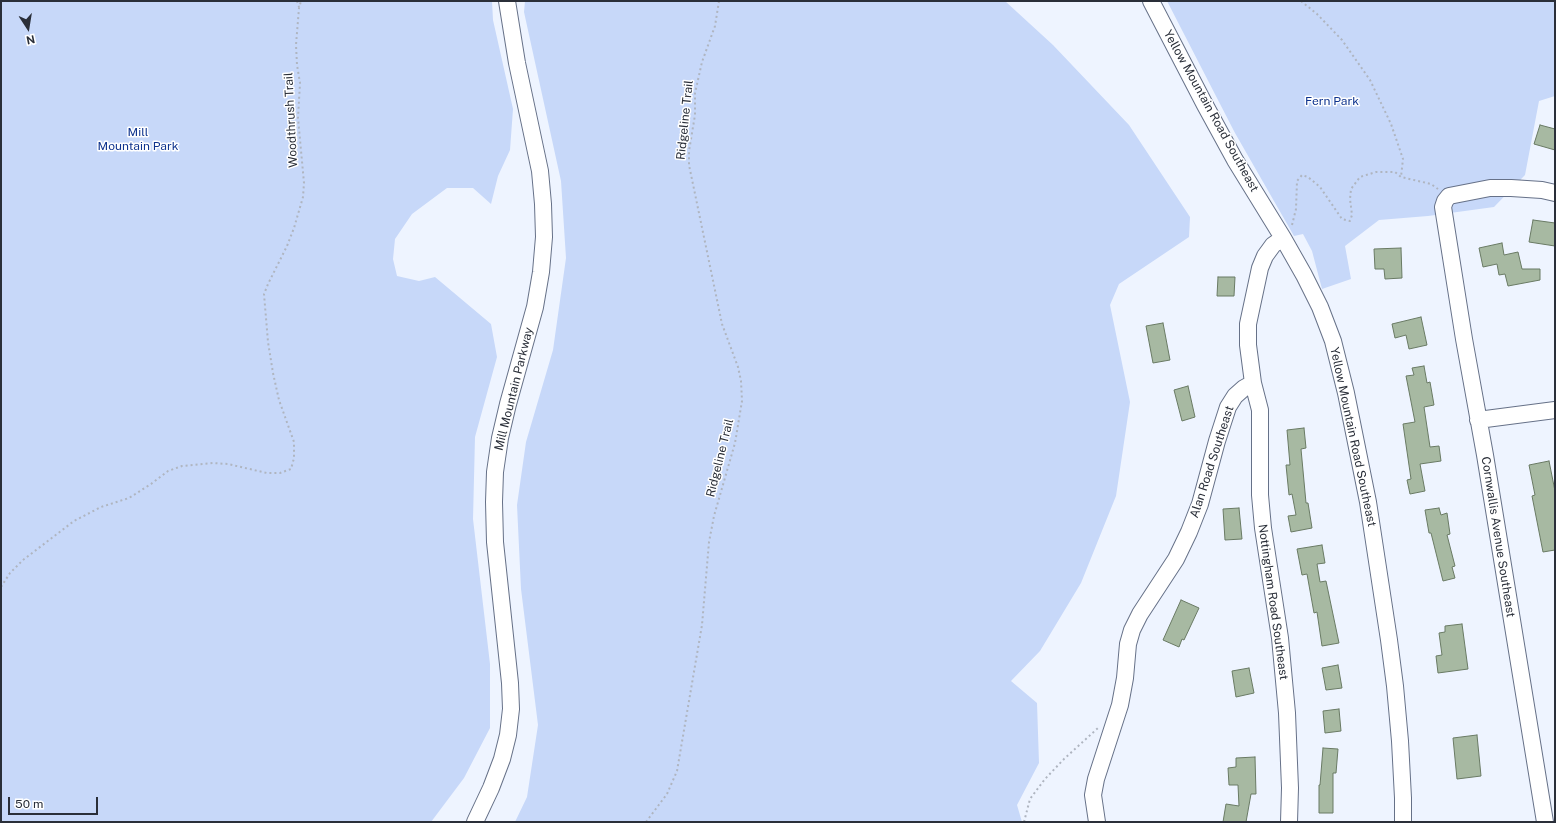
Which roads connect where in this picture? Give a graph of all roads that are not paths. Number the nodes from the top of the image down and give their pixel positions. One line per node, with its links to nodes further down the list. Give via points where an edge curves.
1 (507, 1): 8 (street, Mill Mountain Parkway, via 540,171 544,237 535,307 508,404 495,472 495,542 510,683 508,735 491,788)
2 (1152, 1): 4 (street, Yellow Mountain Road Southeast, via 1235,160)
3 (1555, 193): 7 (street, Cornwallis Avenue Southeast, via 1490,188 1449,196 1445,201 1443,207 1449,252)
4 (1283, 238): 5 (street, via 1265,256 1260,268 1248,324 1248,345); 11 (street, Yellow Mountain Road Southeast, via 1320,307 1333,341 1346,393 1368,502 1395,686 1403,798)
5 (1254, 383): 9 (street, Alan Road Southeast, via 1235,396 1228,407 1200,504 1189,532 1176,559 1132,630 1120,705 1093,795); 10 (street, Nottingham Road Southeast, via 1260,410 1262,521 1280,638 1287,713)
6 (1555, 410): 7 (street)
7 (1478, 420): 12 (street, Cornwallis Avenue Southeast)
8 (475, 822)
9 (1097, 822)
10 (1289, 822)
11 (1402, 822)
12 (1545, 822)

